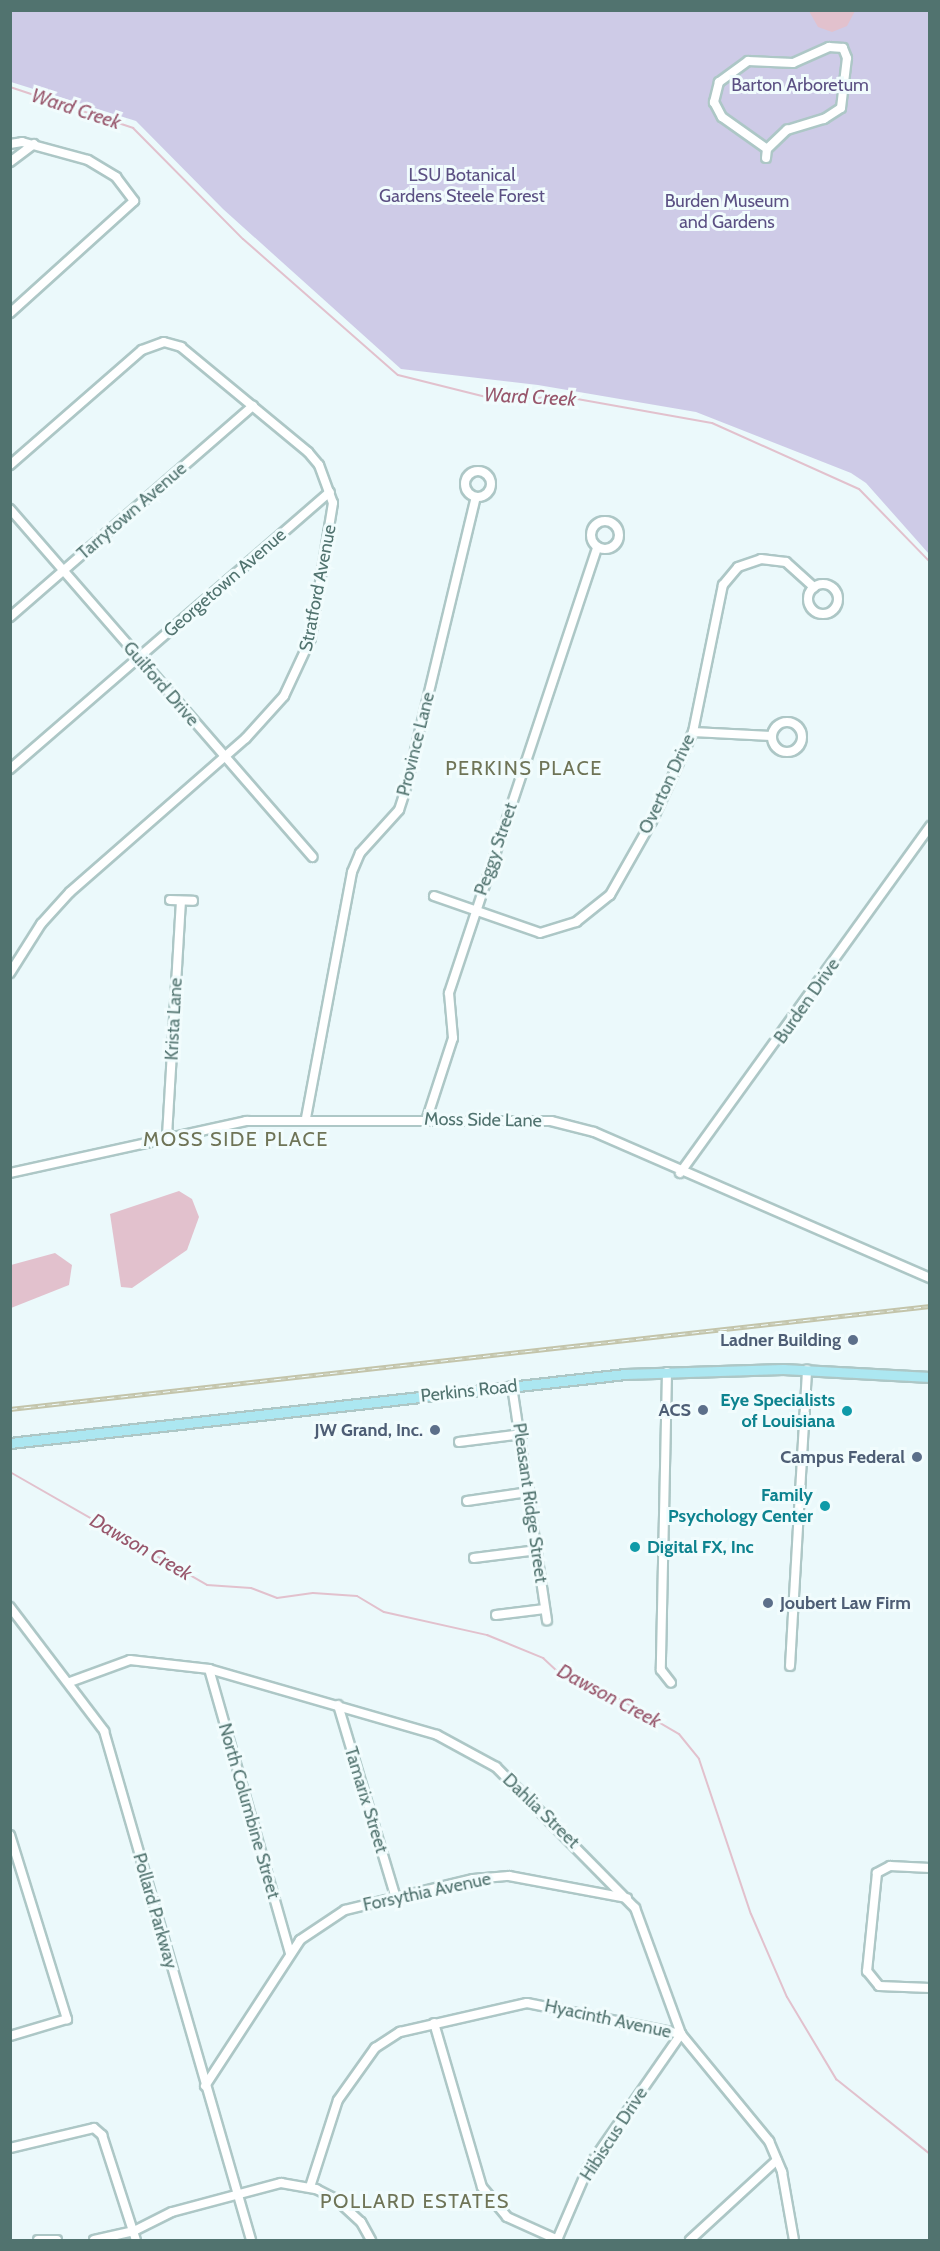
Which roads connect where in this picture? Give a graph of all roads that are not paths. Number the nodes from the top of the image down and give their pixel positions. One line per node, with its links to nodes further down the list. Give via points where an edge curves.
1 (10, 144): 2 (street)
2 (34, 144): 5 (street); 6 (street, via 102,167 135,201)
3 (767, 149): 3 (street, via 796,124 824,119 841,108 847,58 843,48 829,47 793,63 748,61 719,82 714,102 722,117 762,141); 4 (street)
4 (766, 159)
5 (10, 162)
6 (10, 313)
7 (253, 406): 8 (street, Stratford Avenue, via 181,347 164,342 142,350); 9 (street, Stratford Avenue, via 308,452); 13 (street, Tarrytown Avenue)
8 (10, 465)
9 (330, 492): 16 (street, Georgetown Avenue); 19 (street, Stratford Avenue, via 332,522 311,638 298,674 273,712)
10 (476, 497): 29 (street, Province Lane, via 405,792 399,810 360,853 352,872)
11 (10, 510): 13 (street, Guilford Drive)
12 (597, 547): 27 (street, Peggy Street)
13 (63, 571): 15 (street, Tarrytown Avenue); 16 (street, Guilford Drive)
14 (814, 587): 14 (street, via 808,596 811,610 832,612 837,606 837,591 825,584); 17 (street, Overton Drive, via 786,562 761,559 738,567 723,585)
15 (10, 617)
16 (138, 658): 19 (street, Guilford Drive); 20 (street, Georgetown Avenue)
17 (693, 732): 18 (street); 27 (street, Overton Drive, via 652,821 610,895 576,922 540,933 507,926)
18 (771, 736): 18 (street, via 773,745 787,753 800,745 802,737 800,729 787,722 779,724)
19 (225, 757): 22 (street, Guilford Drive); 28 (street, Stratford Avenue, via 70,892 41,924)
20 (10, 769)
21 (930, 826): 33 (street, Burden Drive)
22 (312, 857)
23 (434, 896): 27 (street, Overton Drive)
24 (170, 900): 25 (street)
25 (182, 901): 26 (street); 31 (street, Krista Lane)
26 (193, 902)
27 (475, 910): 30 (street, Peggy Street, via 449,993 453,1038)
28 (10, 973)
29 (306, 1118): 30 (street, Moss Side Lane); 31 (street, Moss Side Lane, via 246,1121)
30 (427, 1118): 33 (street, Moss Side Lane, via 550,1121 594,1132)
31 (167, 1136): 32 (street, Moss Side Lane)
32 (10, 1173)
33 (680, 1173): 34 (street, Moss Side Lane)
34 (930, 1278)
35 (807, 1369): 36 (main road, Perkins Road); 37 (main road, Perkins Road); 50 (street)
36 (667, 1372): 38 (main road, Perkins Road); 53 (street, via 661,1670)
37 (930, 1377)
38 (512, 1386): 39 (street, Pleasant Ridge Street); 40 (main road, Perkins Road)
39 (522, 1434): 41 (street); 42 (street, Pleasant Ridge Street)
40 (15, 1442)
41 (459, 1442)
42 (529, 1492): 43 (street); 44 (street, Pleasant Ridge Street)
43 (466, 1501)
44 (538, 1550): 45 (street); 46 (street, Pleasant Ridge Street)
45 (474, 1558)
46 (545, 1609): 48 (street); 49 (street, Pleasant Ridge Street)
47 (12, 1614): 52 (street, Pollard Parkway)
48 (496, 1615)
49 (547, 1620)
50 (790, 1666)
51 (209, 1669): 52 (street, Dahlia Street, via 130,1660); 54 (street, Dahlia Street); 59 (street, North Columbine Street)
52 (70, 1682): 64 (street, Pollard Parkway, via 104,1731)
53 (671, 1683)
54 (338, 1705): 57 (street, Tamarix Street); 58 (street, Dahlia Street, via 436,1735 496,1767)
55 (10, 1835): 63 (street, via 20,1852 68,2019)
56 (930, 1868): 60 (street, via 880,1869 874,1882 867,1971 883,1987)
57 (395, 1895): 58 (street, Forsythia Avenue, via 509,1876); 59 (street, Forsythia Avenue, via 325,1920)
58 (628, 1899): 62 (street, Dahlia Street, via 644,1924)
59 (290, 1953): 64 (street, Forsythia Avenue)
60 (930, 1988)
61 (434, 2023): 62 (street, Hyacinth Avenue, via 527,2003); 67 (street, Hyacinth Avenue, via 386,2038 358,2069 329,2122); 70 (street, via 482,2187 507,2217)
62 (681, 2034): 66 (street, Dahlia Street, via 769,2141); 70 (street, Hibiscus Drive, via 588,2168)
63 (10, 2036)
64 (205, 2086): 68 (street, Pollard Parkway)
65 (10, 2148): 69 (street, via 94,2128 102,2135)
66 (777, 2160): 77 (street); 78 (street, Dahlia Street)
67 (310, 2187): 68 (street, via 281,2183); 76 (street, via 351,2211)
68 (237, 2193): 69 (street, via 172,2212); 75 (street, Pollard Parkway)
69 (134, 2231): 73 (street); 74 (street)
70 (557, 2240)
71 (38, 2241): 72 (street, via 51,2237)
72 (57, 2241)
73 (94, 2241)
74 (136, 2241)
75 (251, 2241)
76 (371, 2241)
77 (690, 2241)
78 (794, 2241)

